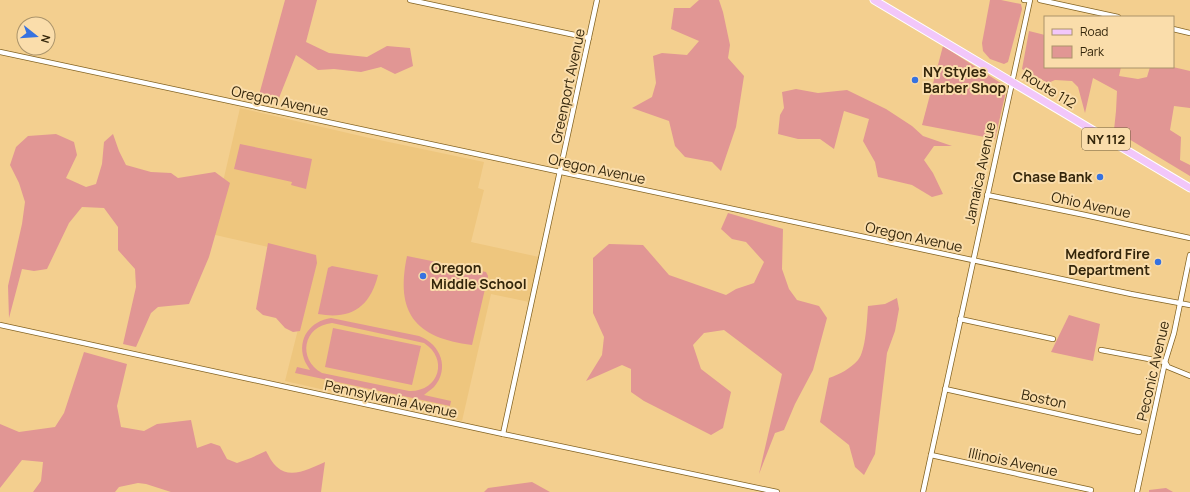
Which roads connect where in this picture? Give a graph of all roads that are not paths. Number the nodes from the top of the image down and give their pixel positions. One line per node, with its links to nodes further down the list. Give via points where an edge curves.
1 (410, 0): 10 (street)
2 (597, 0): 10 (street, Greenport Avenue)
3 (874, 0): 12 (main road, Route 112 / NY 112)
4 (1024, 0): 5 (street)
5 (1029, 0): 12 (street, Jamaica Avenue)
6 (1040, 0): 7 (street)
7 (1113, 16)
8 (1174, 29): 9 (street)
9 (1190, 33)
10 (589, 38): 13 (street, Greenport Avenue)
11 (0, 52): 13 (street, Oregon Avenue)
12 (1012, 82): 14 (main road, Route 112 / NY 112); 15 (street, Jamaica Avenue)
13 (560, 172): 18 (street, Oregon Avenue); 29 (street, Greenport Avenue)
14 (1190, 188)
15 (987, 195): 16 (street, Ohio Avenue); 18 (street, Jamaica Avenue)
16 (1190, 238)
17 (1190, 255): 19 (street, Peconic Avenue)
18 (972, 261): 19 (street, Oregon Avenue); 21 (street, Jamaica Avenue)
19 (1180, 304): 20 (street, Oregon Avenue); 25 (street, Peconic Avenue)
20 (1190, 306)
21 (960, 318): 23 (street); 27 (street, Jamaica Avenue)
22 (0, 326): 29 (street, Pennsylvania Avenue)
23 (1054, 339)
24 (1101, 350): 25 (street)
25 (1165, 362): 26 (street, via 1168,367); 34 (street, Peconic Avenue)
26 (1190, 376)
27 (945, 390): 28 (street, Boston); 30 (street, Jamaica Avenue)
28 (1139, 432)
29 (503, 434): 32 (street, Pennsylvania Avenue)
30 (931, 455): 31 (street, Illinois Avenue); 33 (street, Jamaica Avenue)
31 (1091, 490)
32 (777, 492)
33 (923, 492)
34 (1138, 492)

